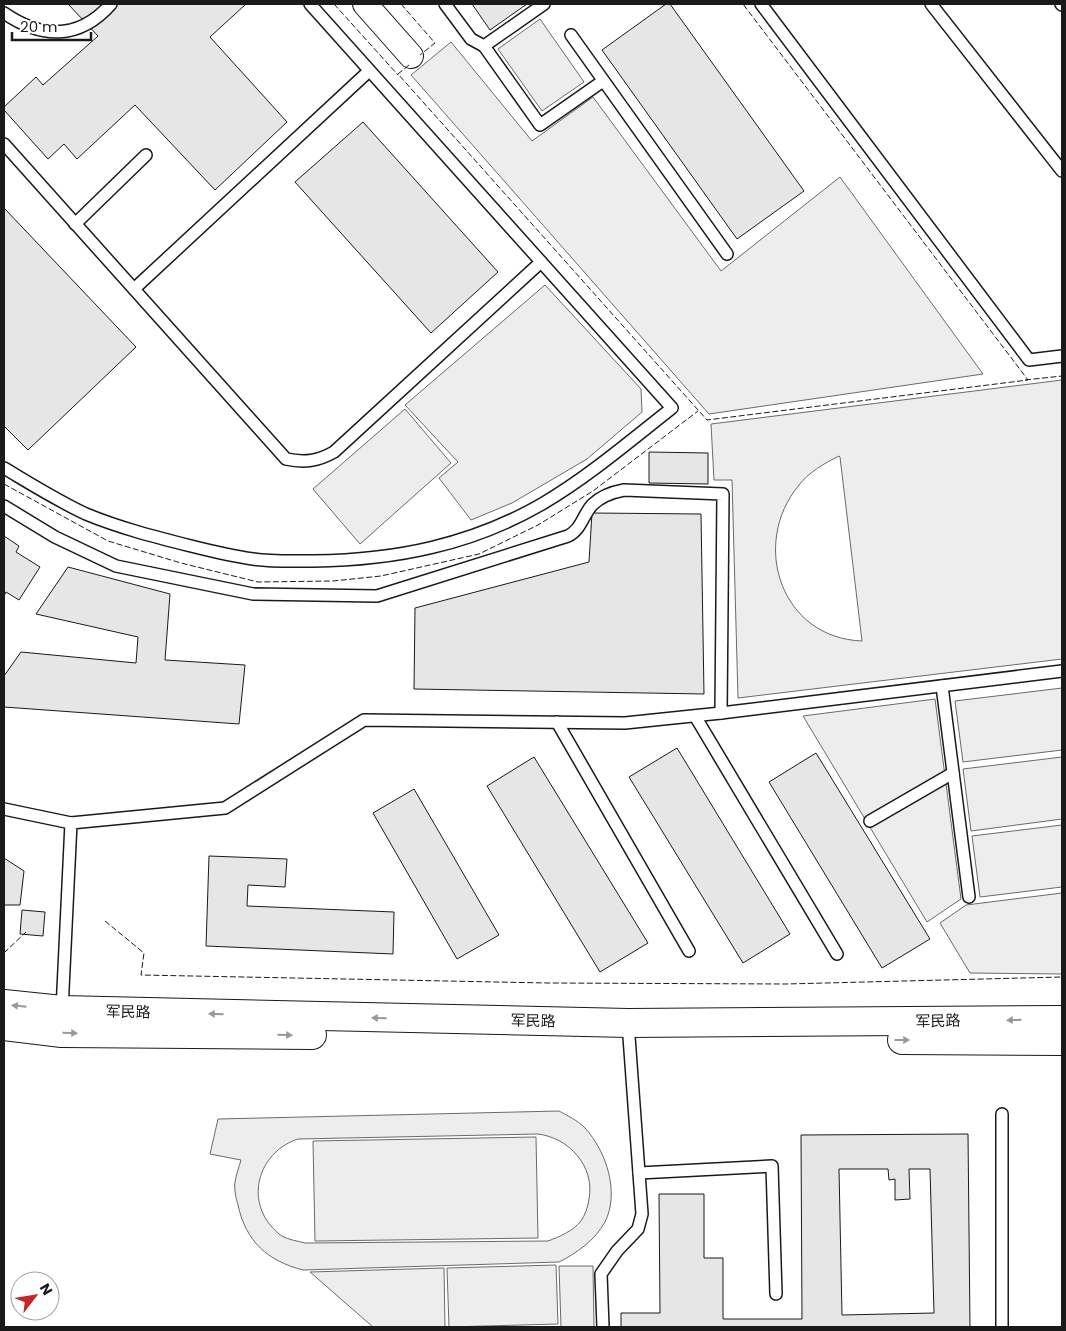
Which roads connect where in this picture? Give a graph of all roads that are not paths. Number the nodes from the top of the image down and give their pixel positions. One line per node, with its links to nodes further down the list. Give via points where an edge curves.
1 (310, 4): 12 (lane)
2 (364, 4): 11 (street)
3 (444, 4): 10 (lane, via 471,39)
4 (544, 4): 10 (lane)
5 (761, 4): 21 (lane, via 1030,360)
6 (931, 4): 16 (lane)
7 (107, 5): 8 (lane, via 93,20 54,33 34,29)
8 (4, 13)
9 (571, 35): 13 (lane)
10 (484, 46): 13 (lane, via 540,125)
11 (411, 56)
12 (369, 71): 19 (lane); 20 (lane)
13 (604, 81): 18 (lane)
14 (4, 144): 17 (lane)
15 (146, 155): 17 (lane)
16 (1062, 171)
17 (75, 224): 20 (lane)
18 (727, 254)
19 (541, 262): 20 (lane, via 334,452 310,462 286,459); 22 (lane, via 672,408 576,482 548,500 473,536 432,549 352,560 254,559 161,539 114,525 45,493)
20 (134, 289)
21 (1062, 356)
22 (4, 468)
23 (4, 506): 26 (lane, via 55,537 116,566 253,594 377,596 568,536 577,530 592,506 618,491 723,494)
24 (1062, 671): 25 (lane)
25 (942, 686): 26 (lane); 29 (lane)
26 (721, 713): 27 (lane)
27 (696, 716): 28 (lane, via 625,723); 35 (lane)
28 (557, 722): 32 (lane, via 364,720 226,808); 34 (lane)
29 (953, 773): 31 (lane); 33 (lane)
30 (4, 809): 32 (lane)
31 (870, 821)
32 (71, 823): 37 (lane)
33 (969, 898)
34 (689, 950)
35 (837, 954)
36 (4, 1004): 37 (street, 军民路, one-way to 36)
37 (62, 1010): 40 (street, 军民路, one-way to 37)
38 (1062, 1020): 40 (street, 军民路, one-way to 40)
39 (4, 1026): 40 (street, 军民路, one-way to 40, via 62,1032)
40 (628, 1030): 41 (street, 军民路, one-way to 41); 43 (lane)
41 (1062, 1041)
42 (1002, 1114): 46 (lane)
43 (639, 1173): 44 (lane, via 772,1166); 45 (lane, via 642,1214 638,1229 602,1274)
44 (776, 1294)
45 (603, 1327)
46 (1002, 1327)

